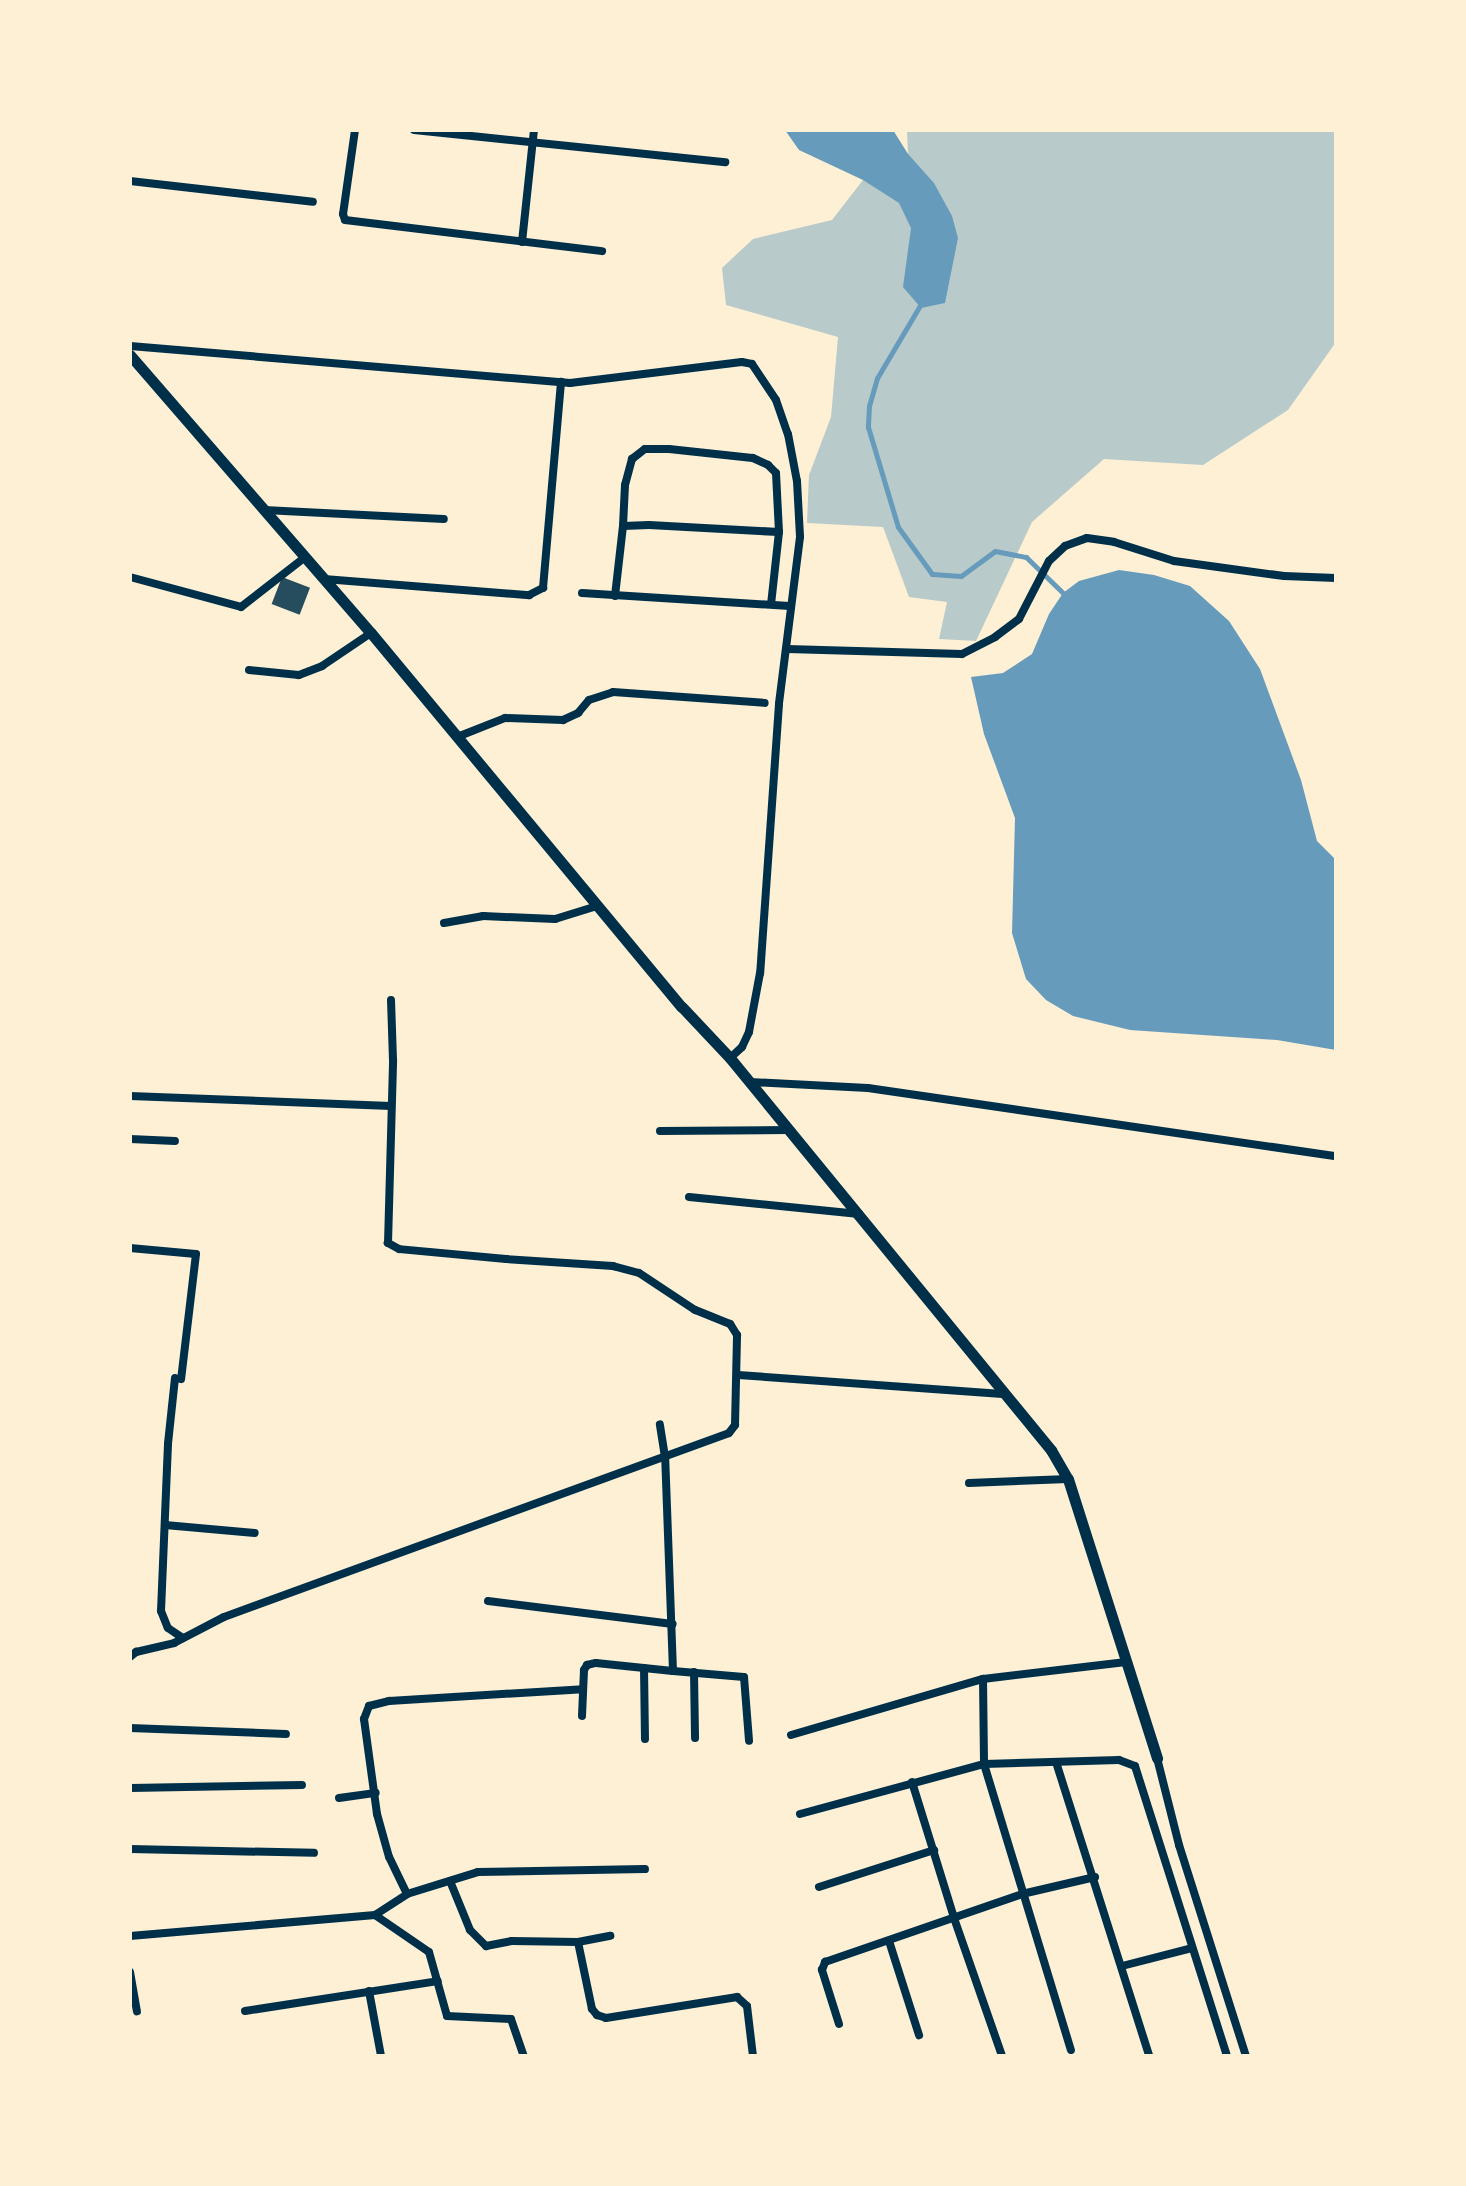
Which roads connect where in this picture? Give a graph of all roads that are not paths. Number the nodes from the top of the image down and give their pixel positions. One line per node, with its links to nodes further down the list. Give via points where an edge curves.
1 (355, 130): 8 (street, via 345,220)
2 (414, 130): 4 (street)
3 (534, 130): 4 (street)
4 (532, 141): 5 (street); 8 (street)
5 (725, 162)
6 (130, 181): 7 (street)
7 (313, 202)
8 (522, 242): 9 (street)
9 (602, 251)
10 (130, 346): 12 (street)
11 (130, 355): 13 (street)
12 (561, 382): 20 (street, via 543,588 529,595); 24 (street, via 752,364 776,400 797,481 800,537)
13 (264, 510): 14 (street); 17 (street)
14 (444, 519)
15 (623, 526): 16 (street); 16 (street, via 632,459 645,449 669,449 753,458 768,465 776,473); 22 (street)
16 (779, 532): 23 (street)
17 (304, 558): 18 (street, via 241,607); 20 (street)
18 (130, 577)
19 (1336, 578): 26 (street, via 1174,561 1087,538 1065,546 1049,561 1019,619 962,654)
20 (324, 579): 25 (street)
21 (582, 593): 22 (street)
22 (615, 596): 23 (street)
23 (771, 604): 24 (street)
24 (790, 606): 26 (street)
25 (371, 633): 27 (street, via 299,675); 29 (street)
26 (787, 649): 33 (street, via 760,973 749,1032)
27 (249, 670)
28 (765, 703): 29 (street, via 613,692 589,700 563,720 505,718)
29 (457, 737): 30 (street)
30 (597, 906): 31 (street, via 555,919 483,916); 33 (street)
31 (444, 923)
32 (391, 1000): 36 (street)
33 (730, 1058): 34 (street)
34 (750, 1082): 37 (street); 41 (street, via 868,1088)
35 (130, 1096): 36 (street)
36 (391, 1106): 45 (street, via 388,1243 399,1249 613,1266 639,1273 695,1310 730,1324 737,1335)
37 (788, 1130): 38 (street); 43 (street)
38 (660, 1131)
39 (130, 1139): 40 (street)
40 (175, 1141)
41 (1336, 1156)
42 (689, 1197): 43 (street)
43 (860, 1214): 46 (street)
44 (130, 1248): 51 (street, via 196,1254)
45 (738, 1375): 46 (street); 48 (street, via 733,1430)
46 (1002, 1394): 49 (street, via 1051,1450)
47 (660, 1424): 48 (street)
48 (665, 1457): 54 (street); 55 (street, via 224,1617)
49 (1068, 1479): 50 (street); 57 (street)
50 (969, 1483)
51 (165, 1525): 52 (street); 55 (street, via 161,1611 168,1628)
52 (255, 1533)
53 (488, 1601): 54 (street)
54 (673, 1624): 59 (street)
55 (183, 1638): 56 (street)
56 (130, 1657)
57 (1126, 1662): 61 (street); 70 (street)
58 (644, 1668): 59 (street); 62 (street, via 587,1665); 68 (street)
59 (673, 1671): 60 (street)
60 (694, 1672): 67 (street); 69 (street, via 744,1677)
61 (983, 1679): 66 (street); 72 (street)
62 (583, 1689): 63 (street); 76 (street, via 369,1706 364,1719)
63 (582, 1716)
64 (130, 1728): 65 (street)
65 (286, 1734)
66 (791, 1735)
67 (695, 1738)
68 (645, 1739)
69 (749, 1741)
70 (1157, 1758): 110 (street)
71 (1056, 1762): 72 (street); 83 (street); 94 (street, via 1119,1760 1135,1766)
72 (984, 1764): 73 (street); 87 (street)
73 (912, 1782): 78 (street); 80 (street)
74 (302, 1785): 75 (street)
75 (130, 1788)
76 (376, 1793): 77 (street); 86 (street, via 389,1857)
77 (339, 1798)
78 (800, 1814)
79 (130, 1849): 81 (street)
80 (934, 1850): 85 (street); 89 (street)
81 (314, 1853)
82 (645, 1869): 84 (street, via 502,1870)
83 (1095, 1877): 87 (street); 95 (street)
84 (450, 1881): 86 (street); 93 (street, via 470,1930 486,1946)
85 (819, 1887)
86 (407, 1894): 88 (street)
87 (1022, 1894): 89 (street); 103 (street)
88 (375, 1915): 90 (street); 97 (street, via 429,1952)
89 (954, 1918): 92 (street); 107 (street)
90 (130, 1936)
91 (610, 1936): 93 (street)
92 (889, 1941): 101 (street, via 822,1966); 102 (street)
93 (578, 1942): 106 (street, via 597,2015 606,2018 737,1997 747,2006)
94 (1192, 1948): 95 (street); 109 (street)
95 (1122, 1966): 108 (street)
96 (130, 1972): 99 (street)
97 (438, 1981): 98 (street); 105 (street, via 447,2016 511,2019)
98 (369, 1991): 100 (street); 104 (street)
99 (137, 2011)
100 (245, 2011)
101 (839, 2024)
102 (919, 2035)
103 (1071, 2050)
104 (381, 2056)
105 (524, 2056)
106 (753, 2056)
107 (1002, 2056)
108 (1149, 2056)
109 (1227, 2056)
110 (1246, 2056)

